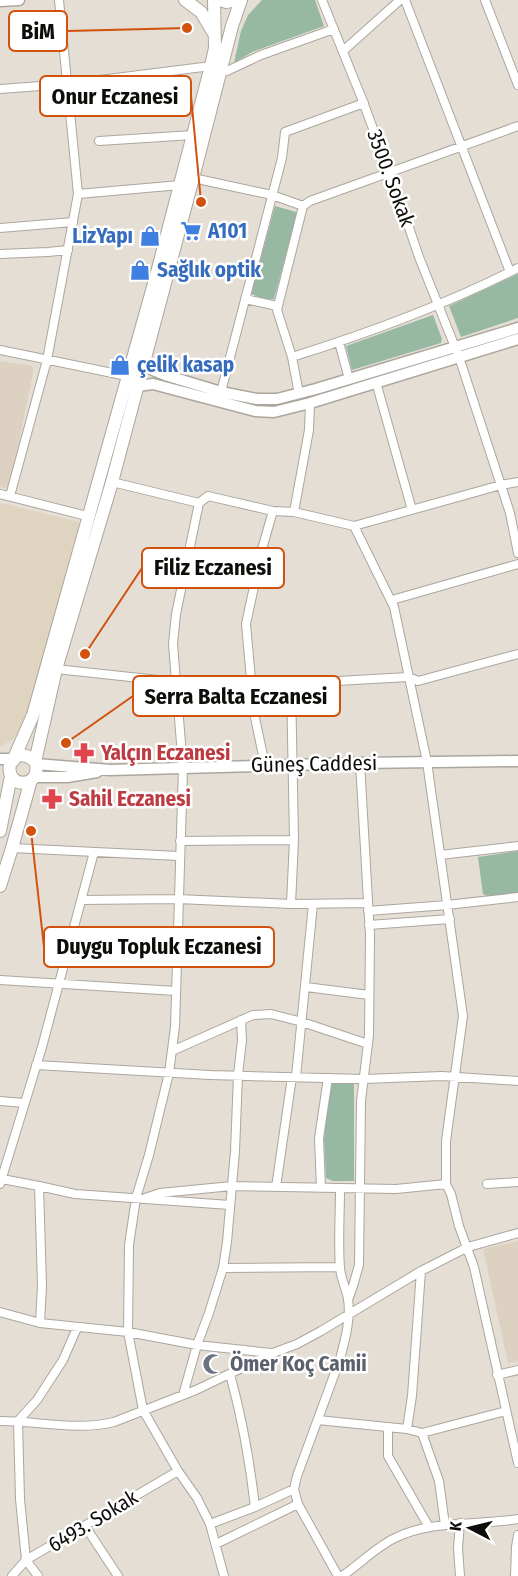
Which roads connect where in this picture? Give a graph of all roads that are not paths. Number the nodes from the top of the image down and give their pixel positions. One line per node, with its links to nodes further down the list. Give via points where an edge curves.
1 (19, 0): 12 (street)
2 (58, 0): 17 (street)
3 (184, 0): 14 (main road, via 201,12)
4 (214, 0): 14 (main road)
5 (220, 0): 6 (main road)
6 (236, 0)
7 (241, 0): 16 (main road)
8 (321, 0): 13 (street, 3500. Sokak)
9 (400, 0): 15 (street)
10 (405, 0): 24 (street)
11 (485, 0): 18 (street)
12 (0, 1)
13 (334, 29): 15 (street, 3500. Sokak); 16 (street, via 227,71)
14 (215, 35): 16 (main road)
15 (343, 51): 20 (street, 3500. Sokak)
16 (216, 69): 17 (street); 22 (main road); 26 (main road)
17 (68, 84): 19 (street); 28 (street)
18 (518, 86)
19 (0, 89)
20 (363, 104): 25 (street, 3500. Sokak); 29 (street, via 285,132)
21 (518, 126): 24 (street)
22 (193, 135): 23 (street); 27 (main road)
23 (99, 141)
24 (461, 147): 25 (street); 36 (street)
25 (389, 174): 30 (street); 39 (street, 3500. Sokak)
26 (193, 178): 29 (street); 47 (main road)
27 (180, 185): 28 (street); 48 (main road)
28 (78, 194): 31 (street)
29 (272, 195): 30 (street); 37 (street)
30 (303, 206): 38 (street)
31 (73, 222): 32 (street); 33 (street)
32 (0, 228)
33 (68, 250): 34 (street); 46 (street)
34 (0, 254)
35 (518, 268): 36 (street)
36 (510, 272): 39 (street)
37 (245, 299): 38 (street); 52 (street)
38 (277, 306): 45 (street)
39 (438, 306): 42 (street); 44 (street, 3500. Sokak)
40 (518, 328): 44 (street)
41 (518, 339): 44 (street)
42 (339, 342): 45 (street); 49 (street)
43 (0, 350): 46 (street)
44 (457, 352): 49 (street); 50 (street); 57 (street, 3500. Sokak)
45 (292, 357): 53 (street)
46 (47, 360): 48 (street); 59 (street)
47 (143, 364): 51 (main road); 52 (street)
48 (127, 376): 64 (main road)
49 (349, 379): 53 (street)
50 (376, 382): 54 (street); 61 (street)
51 (137, 386): 54 (street, via 153,384 262,412); 55 (main road)
52 (221, 392): 53 (street, via 257,399)
53 (298, 394)
54 (310, 403): 63 (street)
55 (112, 482): 60 (street); 70 (main road)
56 (518, 483): 57 (street)
57 (501, 485): 61 (street); 66 (street, 3500. Sokak)
58 (0, 494): 59 (street)
59 (10, 496): 64 (street)
60 (199, 503): 62 (street, via 208,496); 72 (street, via 176,614 173,644)
61 (412, 510): 65 (street)
62 (273, 511): 63 (street); 74 (street, via 246,624)
63 (294, 512): 65 (street)
64 (87, 516): 75 (main road, via 33,715)
65 (354, 526): 68 (street)
66 (518, 553)
67 (518, 564): 68 (street)
68 (392, 600): 71 (street)
69 (518, 654): 71 (street, via 418,681)
70 (56, 669): 72 (street); 79 (main road)
71 (408, 677): 73 (street); 78 (street)
72 (177, 682): 83 (street)
73 (291, 683): 74 (street); 82 (street)
74 (251, 686): 81 (street)
75 (14, 758): 76 (street); 79 (main road, via 26,755); 85 (main road)
76 (0, 759)
77 (518, 761): 78 (street, Güneş Caddesi)
78 (427, 762): 80 (street, Güneş Caddesi); 93 (street)
79 (35, 763): 84 (street); 86 (main road)
80 (360, 763): 82 (street, Güneş Caddesi); 102 (street)
81 (265, 765): 82 (street, Güneş Caddesi); 83 (street, Güneş Caddesi)
82 (293, 765): 88 (street)
83 (183, 768): 84 (street, Güneş Caddesi); 89 (street)
84 (110, 770): 86 (street)
85 (7, 775): 86 (main road, via 18,782); 87 (main road)
86 (33, 779): 91 (main road)
87 (0, 831)
88 (294, 840): 89 (street); 99 (street)
89 (180, 841): 94 (street)
90 (518, 846): 93 (street)
91 (12, 848): 92 (street); 95 (main road)
92 (94, 852): 94 (street); 98 (street)
93 (440, 855): 101 (street)
94 (179, 856): 97 (street)
95 (0, 886)
96 (518, 897): 101 (street)
97 (178, 899): 98 (street); 99 (street); 108 (street)
98 (81, 900): 106 (street)
99 (291, 904): 100 (street)
100 (313, 904): 102 (street); 107 (street)
101 (447, 905): 102 (street); 103 (street)
102 (368, 907): 104 (street)
103 (450, 919): 104 (street); 118 (street, via 463,1016)
104 (369, 925): 109 (street)
105 (0, 980): 106 (street)
106 (59, 984): 108 (street); 114 (street)
107 (306, 987): 109 (street); 111 (street)
108 (176, 991): 113 (street)
109 (369, 995): 112 (street)
110 (241, 1020): 111 (street, via 271,1014); 113 (street); 116 (street)
111 (302, 1022): 112 (street); 117 (street)
112 (368, 1044): 120 (street)
113 (172, 1051): 115 (street)
114 (36, 1065): 115 (street); 123 (street)
115 (169, 1072): 116 (street); 134 (street)
116 (238, 1076): 117 (street); 129 (street)
117 (294, 1077): 119 (street); 130 (street)
118 (454, 1077): 120 (street); 121 (street); 126 (street, via 446,1141)
119 (328, 1078): 120 (street); 131 (street, via 319,1138)
120 (364, 1079): 133 (street)
121 (518, 1081)
122 (0, 1101): 123 (street)
123 (24, 1103): 124 (street)
124 (1, 1181): 128 (street)
125 (518, 1182): 127 (street)
126 (446, 1184): 133 (street, via 396,1190); 137 (street)
127 (487, 1184)
128 (39, 1186): 134 (street, via 75,1194); 144 (street)
129 (232, 1186): 130 (street); 134 (street); 135 (street)
130 (276, 1186): 131 (street)
131 (321, 1188): 132 (street)
132 (339, 1189): 133 (street); 138 (street)
133 (361, 1189): 141 (street, via 359,1265)
134 (140, 1198): 135 (street); 146 (street, via 129,1245)
135 (230, 1205): 139 (street)
136 (518, 1233): 137 (street)
137 (468, 1247): 140 (street); 151 (street)
138 (340, 1267): 139 (street); 141 (street)
139 (223, 1268): 147 (street)
140 (421, 1271): 143 (street); 159 (street)
141 (348, 1300): 143 (street)
142 (0, 1312): 144 (street)
143 (348, 1315): 148 (street); 155 (street, via 345,1340)
144 (40, 1323): 145 (street)
145 (76, 1328): 146 (street); 157 (street, via 63,1360)
146 (128, 1332): 147 (street); 153 (street)
147 (197, 1345): 148 (street); 152 (street)
148 (273, 1353): 150 (street)
149 (518, 1370): 151 (street)
150 (230, 1374): 152 (street); 165 (street)
151 (497, 1375): 154 (street)
152 (183, 1395): 153 (street)
153 (143, 1410): 157 (street, via 101,1425); 162 (street)
154 (506, 1412): 160 (street); 161 (street)
155 (318, 1420): 158 (street); 163 (street)
156 (0, 1421): 157 (street)
157 (18, 1421): 174 (street)
158 (388, 1427): 159 (street); 171 (street, via 388,1456)
159 (407, 1429): 160 (street)
160 (422, 1433): 169 (street, via 439,1481)
161 (518, 1460)
162 (178, 1471): 168 (street); 170 (street, 6493. Sokak)
163 (294, 1488): 164 (street); 165 (street)
164 (298, 1504): 173 (street); 179 (street)
165 (255, 1507): 168 (street)
166 (518, 1519): 167 (street)
167 (460, 1523): 169 (street); 180 (street)
168 (210, 1524): 173 (street)
169 (445, 1525): 171 (street)
170 (85, 1526): 174 (street, 6493. Sokak); 177 (street)
171 (429, 1527): 179 (street, via 393,1539)
172 (518, 1535): 181 (street)
173 (216, 1544): 178 (street)
174 (26, 1560): 175 (street, 6493. Sokak); 176 (street)
175 (12, 1576)
176 (38, 1576)
177 (118, 1576)
178 (224, 1576)
179 (340, 1576)
180 (460, 1576)
181 (515, 1576)

